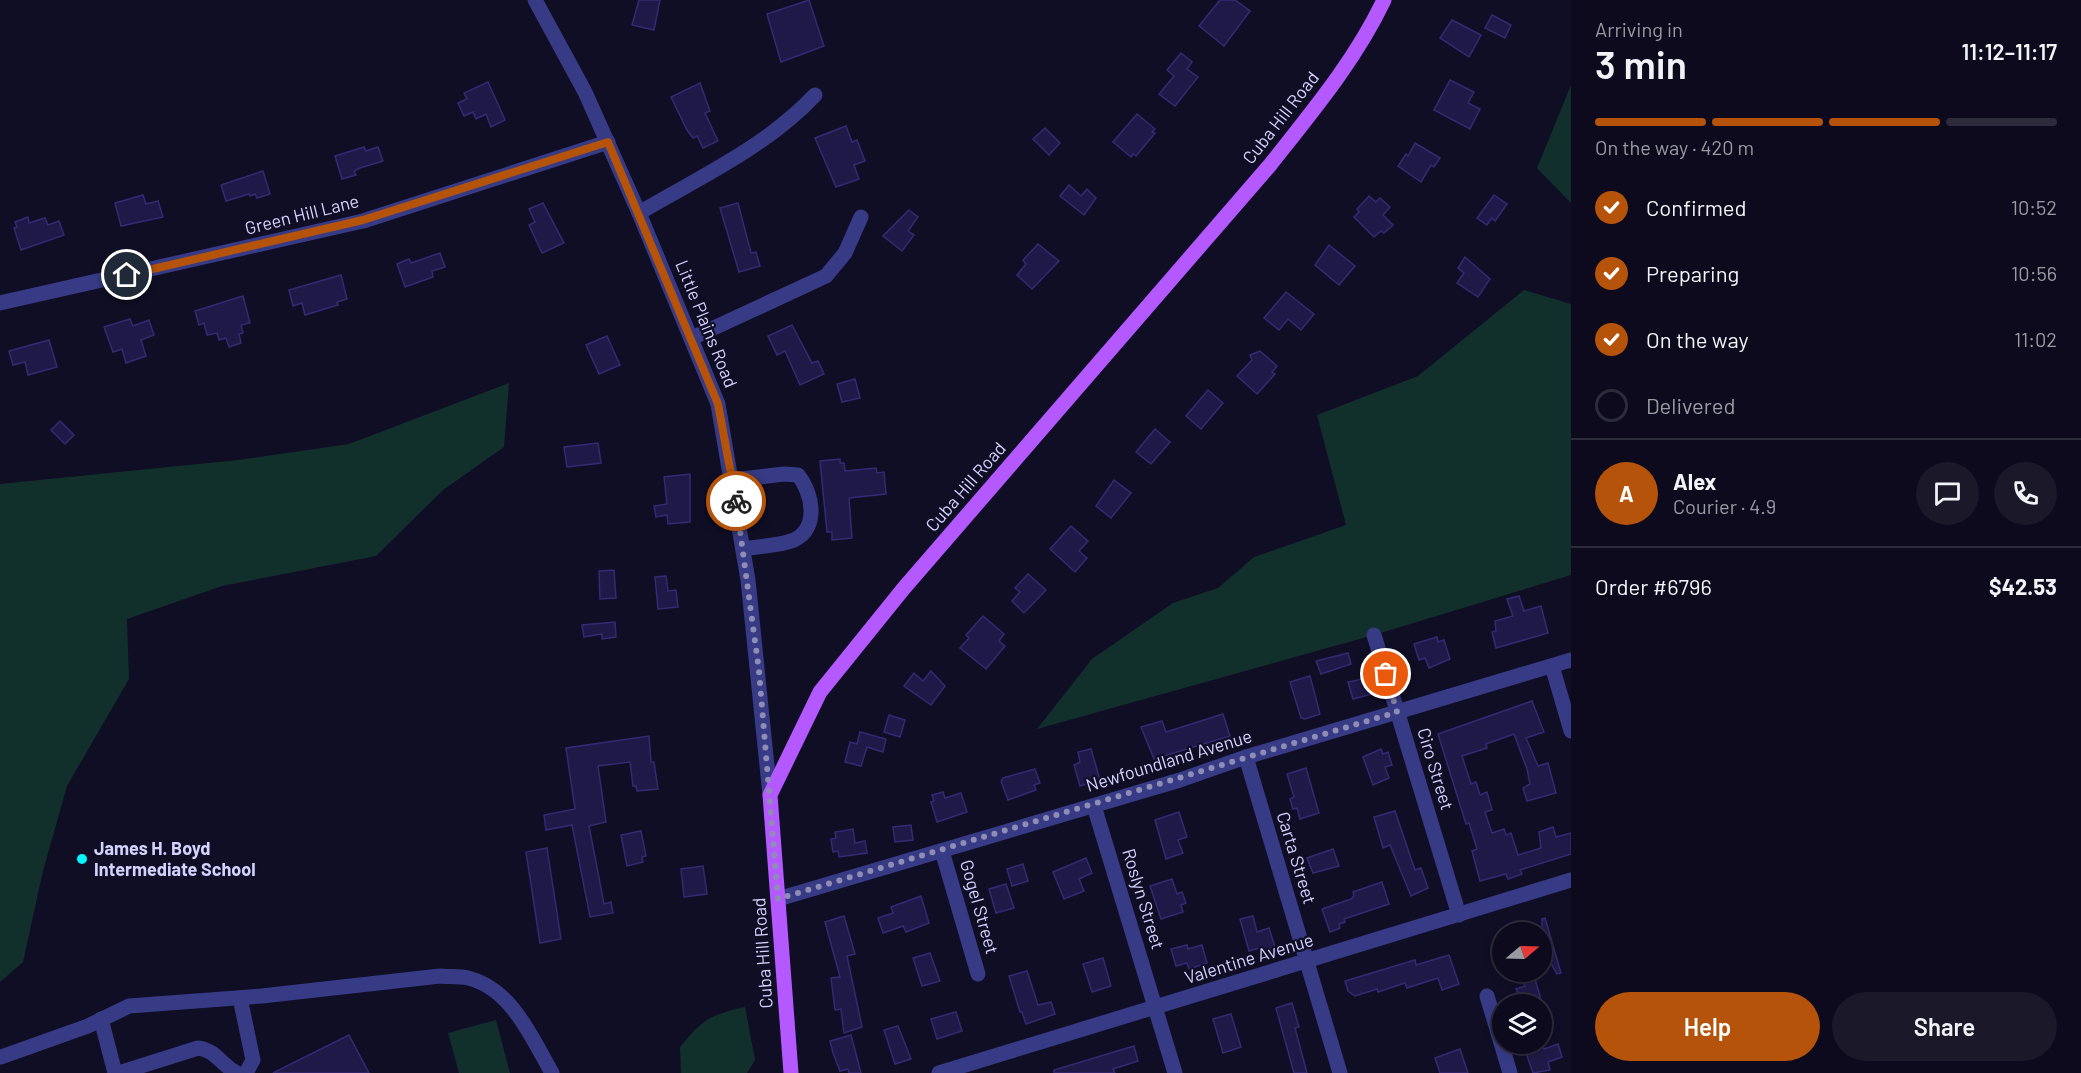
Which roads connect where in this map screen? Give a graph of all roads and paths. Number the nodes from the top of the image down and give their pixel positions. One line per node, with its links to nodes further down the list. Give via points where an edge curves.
1 (535, 0): 4 (street, Little Plains Road, via 564,49)
2 (1384, 0): 17 (main road, Cuba Hill Road, via 1320,103 1270,165 904,588 820,692)
3 (815, 95): 5 (street, via 750,150)
4 (608, 142): 5 (street, Little Plains Road); 7 (street, Green Hill Lane, via 363,220)
5 (639, 213): 8 (street, Little Plains Road)
6 (861, 217): 8 (street, via 845,253 826,276)
7 (0, 303)
8 (692, 338): 9 (street, Little Plains Road, via 718,404)
9 (733, 480): 10 (street, Little Plains Road); 10 (street, via 798,475 811,498 807,526 795,539)
10 (743, 549): 17 (street, Little Plains Road)
11 (1374, 635): 14 (street, Ciro Street)
12 (1571, 660): 13 (street, Newfoundland Avenue)
13 (1552, 666): 14 (street, Newfoundland Avenue); 15 (street)
14 (1397, 712): 16 (street, Newfoundland Avenue); 22 (street, Ciro Street)
15 (1571, 731)
16 (1246, 758): 18 (street, Newfoundland Avenue); 23 (street, Carta Street)
17 (770, 795): 21 (main road, Cuba Hill Road)
18 (1094, 806): 19 (street, Newfoundland Avenue); 27 (street, Roslyn Street)
19 (942, 851): 21 (street, Newfoundland Avenue); 24 (street, Gogel Street)
20 (1571, 880): 22 (street, Valentine Avenue)
21 (778, 899): 34 (main road, Cuba Hill Road)
22 (1459, 915): 23 (street, Valentine Avenue)
23 (1307, 962): 27 (street, Valentine Avenue); 37 (street, Carta Street)
24 (978, 974)
25 (1487, 996): 38 (street)
26 (240, 998): 28 (street, via 129,1006); 32 (street, via 254,1060); 33 (street, via 440,976 468,978 507,1001)
27 (1156, 1007): 35 (street, Valentine Avenue); 36 (street, Roslyn Street)
28 (101, 1019): 29 (street); 30 (street)
29 (1, 1057)
30 (117, 1073): 31 (street, via 198,1048 210,1049)
31 (237, 1073)
32 (246, 1073)
33 (552, 1073)
34 (791, 1073)
35 (939, 1073)
36 (1175, 1073)
37 (1340, 1073)
38 (1510, 1073)

